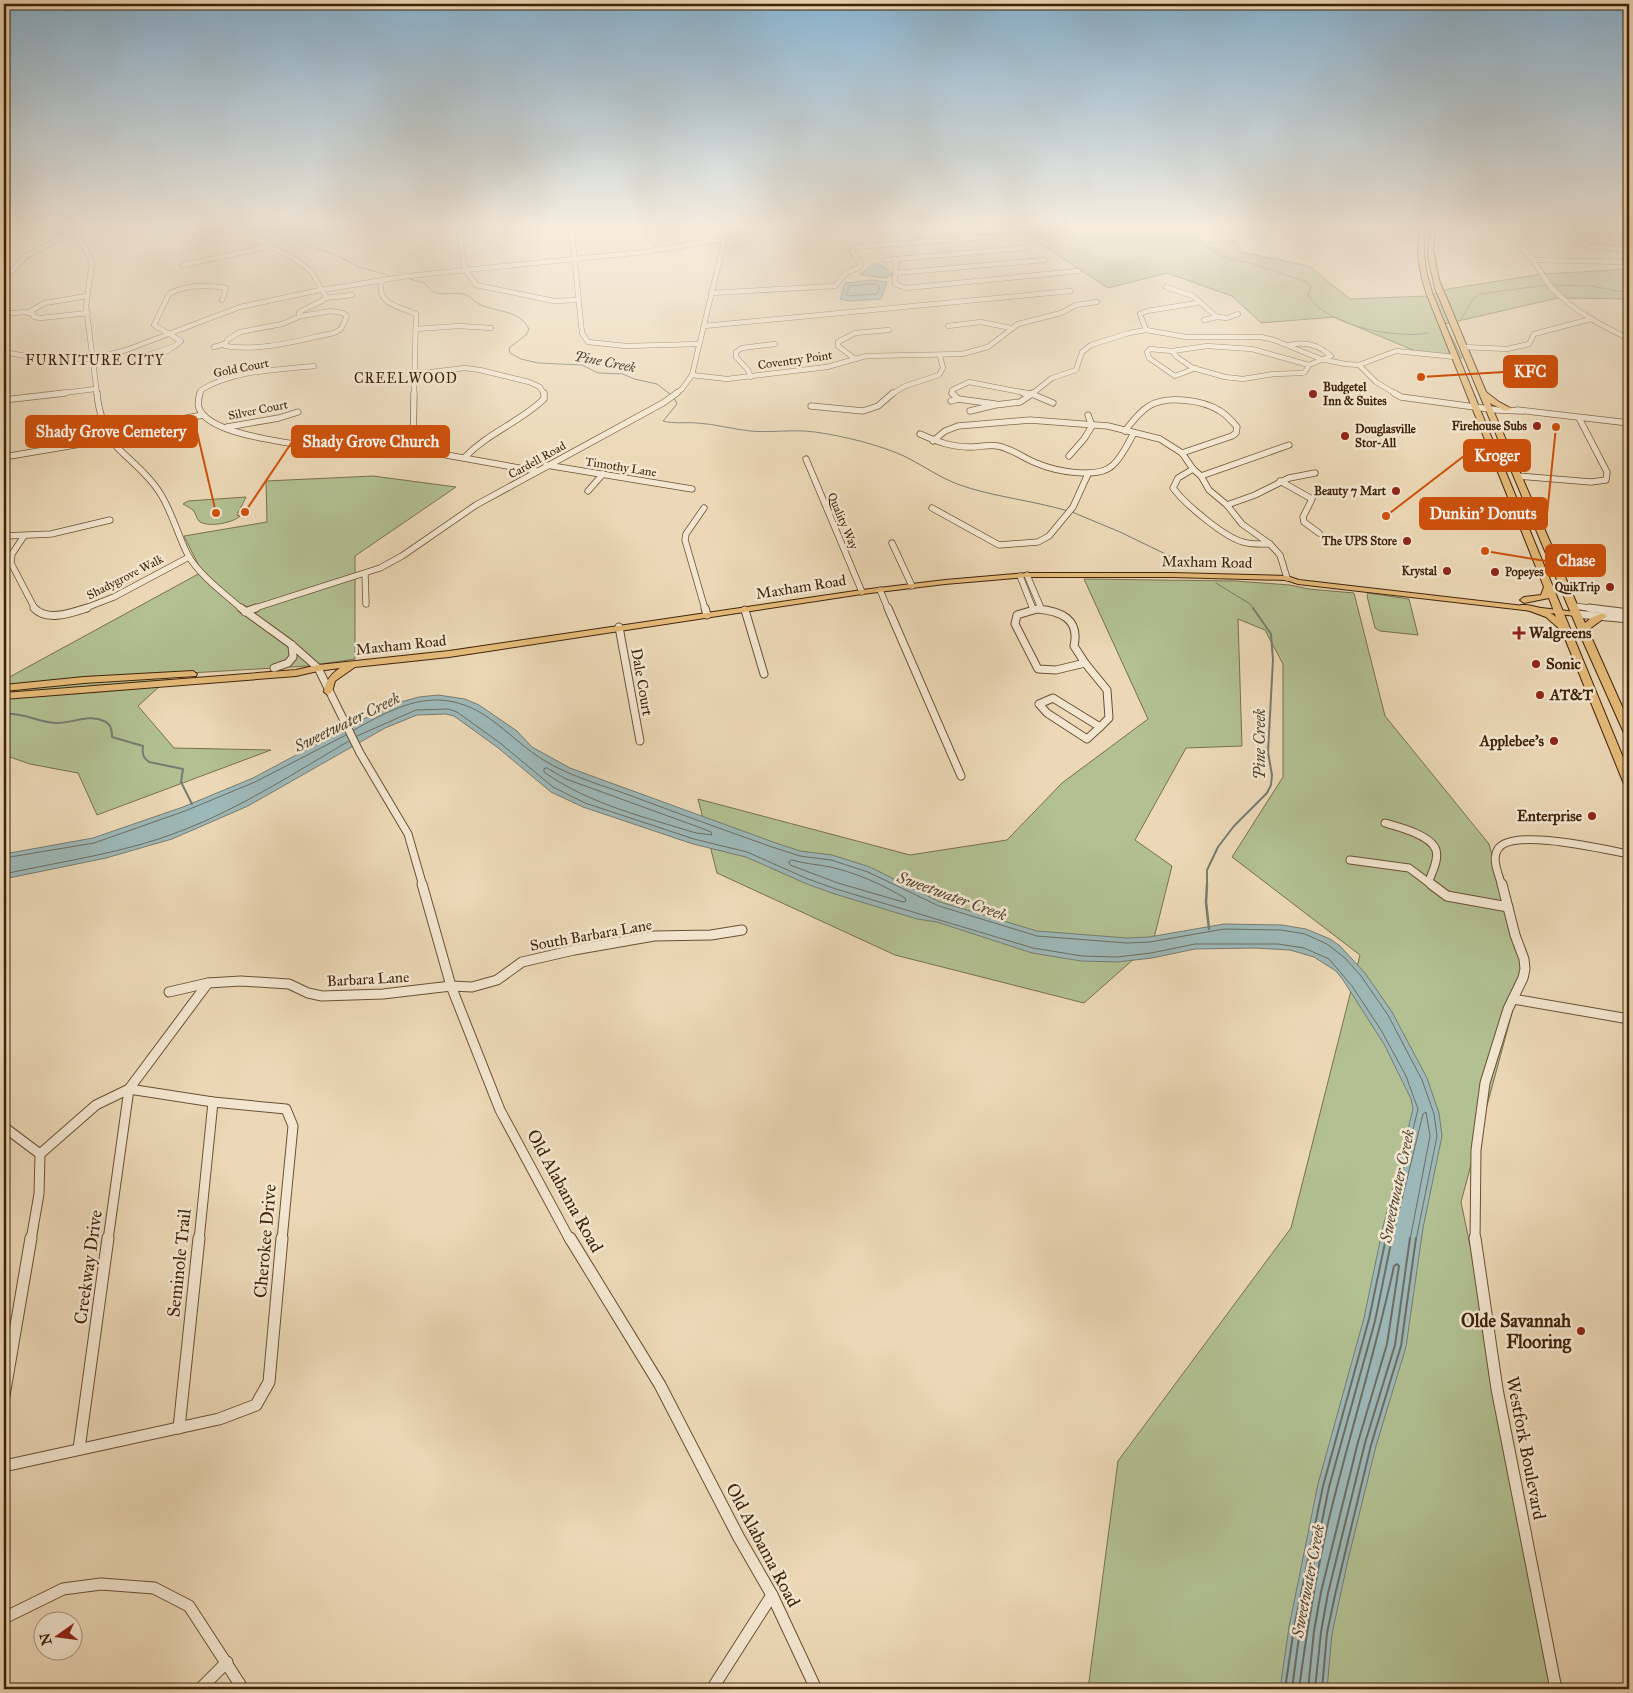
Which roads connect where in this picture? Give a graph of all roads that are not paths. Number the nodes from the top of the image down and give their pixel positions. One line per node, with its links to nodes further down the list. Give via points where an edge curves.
1 (43, 304): 16 (street)
2 (87, 304): 17 (street)
3 (164, 304): 31 (street, via 154,325)
4 (254, 304): 31 (street)
5 (314, 304): 20 (street, via 301,311)
6 (395, 304): 28 (street, via 415,312)
7 (578, 304): 34 (street, via 582,333 592,344)
8 (709, 304): 24 (street, Cardell Road)
9 (934, 304): 24 (street)
10 (1083, 304): 27 (street, Coventry Point)
11 (1191, 304): 30 (street, via 1140,314)
12 (1199, 304): 21 (street)
13 (1433, 304): 43 (highway)
14 (1445, 304): 39 (highway)
15 (1571, 304): 22 (street)
16 (29, 312): 17 (street, via 38,318); 18 (street)
17 (88, 313): 44 (street)
18 (4, 314)
19 (1238, 314): 21 (street)
20 (301, 316): 33 (street, via 281,325 240,332); 33 (street, via 335,312 347,316 341,329 334,333 238,348)
21 (1217, 317): 23 (street)
22 (1591, 319): 32 (street); 39 (street, via 1534,334 1530,343 1523,347)
23 (1204, 320)
24 (704, 326): 34 (street, Cardell Road)
25 (948, 326): 27 (street, via 981,322)
26 (490, 328): 28 (street, via 450,326)
27 (1012, 328): 42 (street, Coventry Point, via 984,349)
28 (416, 329): 51 (street)
29 (889, 330): 45 (street, via 842,338 838,346)
30 (1146, 330): 36 (street, via 1186,337 1261,337); 56 (street, via 1092,346 1082,352 1076,370 1051,377)
31 (169, 333): 37 (street, via 181,340); 44 (street)
32 (1629, 339)
33 (224, 344): 38 (street)
34 (699, 344): 52 (street, Cardell Road)
35 (775, 344): 53 (street, via 742,348 736,352 736,357)
36 (1289, 345): 46 (street); 46 (street, via 1298,342 1311,345 1331,356)
37 (175, 346): 37 (street, via 145,363 134,362 136,359)
38 (214, 347)
39 (1463, 347): 55 (highway)
40 (1172, 351): 49 (street, via 1224,344 1265,352); 50 (street, via 1175,357); 50 (street, via 1150,349 1147,352 1149,358 1175,376)
41 (4, 352): 44 (street, via 54,362)
42 (940, 356): 45 (street, Coventry Point); 62 (street, via 943,368 939,375 905,386 871,408 850,412)
43 (1456, 357): 47 (street, via 1396,352); 63 (highway)
44 (94, 359): 54 (street)
45 (855, 359): 53 (street, Coventry Point, via 827,367)
46 (1324, 360): 47 (street); 49 (street)
47 (1359, 365): 63 (street, via 1376,382 1400,397)
48 (314, 366): 68 (street, Gold Court, via 212,383 201,390 198,405)
49 (1309, 366): 50 (street, via 1300,374 1244,379 1217,376)
50 (1196, 368)
51 (414, 374): 82 (street); 87 (street, via 470,368 529,382 544,392 544,399 539,404)
52 (692, 375): 53 (street, Coventry Point, via 727,379); 89 (street, Cardell Road, via 668,400)
53 (751, 376)
54 (95, 389): 58 (street); 78 (street)
55 (1482, 392): 64 (highway); 65 (highway, via 1496,404)
56 (1032, 394): 57 (street, via 967,383 952,390); 60 (street); 61 (street, via 1026,401 1015,405)
57 (958, 399): 59 (street); 61 (street)
58 (4, 400)
59 (951, 401)
60 (1053, 403)
61 (997, 404): 66 (street)
62 (811, 406)
63 (1475, 406): 64 (street); 114 (highway)
64 (1489, 408): 65 (street); 73 (highway)
65 (1510, 410): 70 (street); 73 (highway, via 1500,415)
66 (970, 411)
67 (298, 412): 74 (street, Silver Court)
68 (203, 415): 74 (street); 78 (street)
69 (1088, 415): 72 (street)
70 (1579, 418): 71 (street); 96 (street, via 1607,472 1607,478 1591,482)
71 (1629, 423)
72 (1092, 426): 75 (street); 79 (street, via 1030,420 966,425 944,431); 85 (street)
73 (1496, 426): 96 (highway)
74 (223, 427): 80 (street)
75 (1125, 430): 76 (street); 84 (street, via 1146,407 1165,401 1214,407 1237,427 1232,436)
76 (1134, 433): 84 (street, via 1160,439); 94 (street, via 1114,465 1103,473)
77 (920, 434): 79 (street)
78 (110, 440): 86 (street); 109 (street, via 144,471 158,490 171,512)
79 (933, 441): 94 (street, via 954,446 995,445 1012,449 1053,469)
80 (299, 445)
81 (1289, 445): 95 (street)
82 (413, 449): 83 (street); 87 (street)
83 (368, 452)
84 (1182, 453): 90 (street)
85 (1069, 456)
86 (4, 457)
87 (465, 457): 91 (street)
88 (806, 459): 118 (street, Quality Way)
89 (546, 466): 91 (street, Cardell Road); 93 (street, Timothy Lane)
90 (1193, 469): 95 (street); 108 (street, via 1178,478 1173,488 1185,503 1237,540 1249,544)
91 (536, 471): 110 (street, Cardell Road, via 476,505 402,556)
92 (1315, 472): 97 (street)
93 (603, 474): 98 (street, Timothy Lane); 99 (street)
94 (1088, 474): 102 (street, via 1073,507 1050,536 1038,542 999,545)
95 (1201, 476): 100 (street, via 1209,490)
96 (1518, 476): 124 (highway)
97 (1280, 482): 100 (street); 104 (street, via 1312,499 1303,517 1304,522)
98 (692, 489)
99 (588, 491)
100 (1227, 505): 108 (street, via 1250,530 1250,535)
101 (704, 508): 127 (street, via 686,534 686,540)
102 (932, 508)
103 (110, 520): 106 (street, via 51,534)
104 (1319, 533)
105 (4, 536): 106 (street)
106 (24, 536): 109 (street, Shadygrove Walk, via 9,559 37,611 46,614 75,613 96,606)
107 (892, 543): 113 (street)
108 (1269, 543): 112 (street, via 1280,554)
109 (189, 557): 125 (street)
110 (365, 574): 119 (street); 125 (street, Cardell Road)
111 (1024, 576): 112 (main road, Maxham Road); 113 (main road, Maxham Road); 121 (street)
112 (1290, 578): 116 (main road, Maxham Road); 117 (main road, Maxham Road, via 1298,582)
113 (912, 586): 115 (main road, Maxham Road)
114 (1549, 588): 120 (highway, via 1545,597); 122 (highway)
115 (880, 590): 118 (main road, Maxham Road); 145 (street)
116 (1437, 590): 117 (main road, via 1390,588); 120 (main road, Maxham Road)
117 (1380, 591): 120 (main road, Maxham Road)
118 (862, 592): 123 (main road, Maxham Road)
119 (366, 604)
120 (1524, 604): 122 (main road, Maxham Road); 132 (highway, via 1549,614)
121 (1037, 608): 135 (street, via 1058,613 1074,626 1078,639 1074,646); 135 (street, via 1024,611 1015,624 1038,669 1048,672)
122 (1557, 608): 124 (main road, Maxham Road); 132 (highway)
123 (745, 610): 127 (main road, Maxham Road); 138 (street)
124 (1575, 610): 126 (street, Maxham Road); 128 (street, Maxham Road); 131 (highway)
125 (245, 612): 133 (street)
126 (1629, 613)
127 (706, 615): 130 (main road, Maxham Road)
128 (1602, 616): 129 (street, Maxham Road); 131 (highway)
129 (1629, 620)
130 (619, 627): 134 (main road, Maxham Road, via 449,654); 144 (street, Dale Court)
131 (1583, 630): 143 (highway)
132 (1567, 632): 146 (highway)
133 (292, 645): 136 (street, via 292,657 288,663); 137 (street)
134 (357, 663): 137 (main road, Maxham Road); 140 (main road, via 338,673 328,685)
135 (1085, 663): 142 (street, via 1107,690 1109,718)
136 (274, 668): 137 (main road, Maxham Road); 139 (main road, Maxham Road)
137 (318, 668): 140 (street, Old Alabama Road); 141 (main road, Maxham Road, via 296,673)
138 (764, 674)
139 (4, 688)
140 (328, 692): 154 (street, Old Alabama Road, via 408,834)
141 (4, 696)
142 (1100, 727): 142 (street, via 1053,698 1039,704 1047,714 1087,739)
143 (1629, 733)
144 (640, 741)
145 (961, 776)
146 (1629, 784)
147 (1385, 823): 150 (street, via 1418,834 1435,849)
148 (1629, 854): 151 (street, Westfork Boulevard, via 1536,839 1507,842 1497,850 1495,859)
149 (1350, 860): 150 (street, via 1409,868)
150 (1429, 881): 151 (street, via 1447,896)
151 (1508, 907): 156 (street, Westfork Boulevard, via 1524,959 1523,978)
152 (742, 930): 154 (street, South Barbara Lane, via 711,935 654,936 574,950 522,962 497,980 472,987)
153 (208, 983): 154 (street, Barbara Lane, via 288,984 322,996 383,994); 155 (street, Barbara Lane); 158 (street)
154 (451, 986): 166 (street, Old Alabama Road, via 500,1110 557,1218 660,1385)
155 (169, 992)
156 (1513, 999): 157 (street); 173 (street, Westfork Boulevard, via 1485,1083 1476,1150 1475,1242 1497,1389)
157 (1629, 1019)
158 (129, 1089): 159 (street, Cherokee Drive); 161 (street, via 96,1105); 164 (street, Creekway Drive)
159 (213, 1102): 163 (street, Seminole Trail); 163 (street, Cherokee Drive, via 286,1110 292,1126 269,1382 256,1405 219,1419)
160 (4, 1127): 161 (street)
161 (40, 1154): 162 (street, via 39,1194)
162 (4, 1396)
163 (178, 1428): 164 (street, Cherokee Drive)
164 (79, 1450): 165 (street, Cherokee Drive)
165 (4, 1466)
166 (772, 1595): 171 (street); 172 (street, Old Alabama Road)
167 (4, 1618): 168 (street, via 63,1589 101,1584 154,1588 189,1606)
168 (227, 1662): 169 (street); 170 (street)
169 (200, 1689)
170 (243, 1689)
171 (712, 1689)
172 (816, 1689)
173 (1556, 1689)

